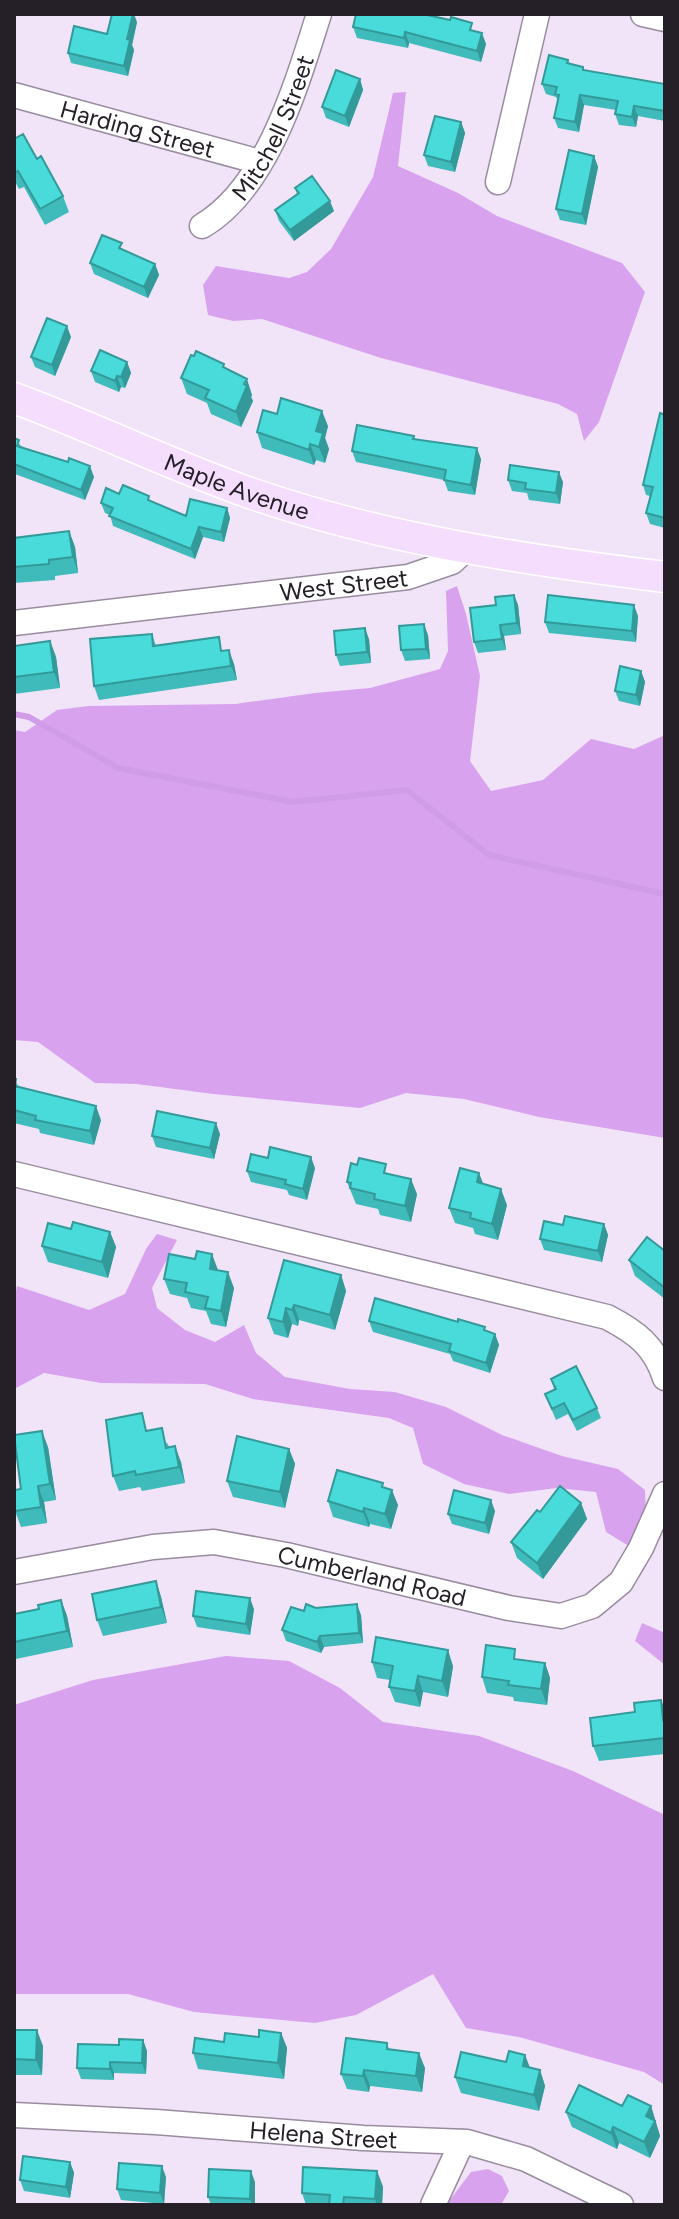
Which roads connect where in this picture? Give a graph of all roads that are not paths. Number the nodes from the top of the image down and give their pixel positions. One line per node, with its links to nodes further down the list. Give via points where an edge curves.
1 (319, 14): 6 (street, Mitchell Street, via 291,100)
2 (537, 14): 7 (street)
3 (643, 14): 4 (street)
4 (665, 19)
5 (14, 95): 6 (street, Harding Street)
6 (260, 162): 8 (street, Mitchell Street, via 224,210)
7 (498, 182)
8 (202, 226)
9 (14, 398): 10 (main road, Maple Avenue, via 250,493)
10 (468, 547): 11 (main road); 12 (street, West Street, via 452,562 408,577)
11 (665, 577)
12 (14, 623)
13 (14, 1174): 14 (street, via 607,1317 653,1351)
14 (665, 1378)
15 (665, 1494): 16 (street, Cumberland Road, via 621,1582 592,1606 561,1616 214,1542 153,1547)
16 (14, 1572)
17 (14, 2115): 18 (street, Helena Street)
18 (462, 2142): 19 (street); 20 (street, Helena Street, via 526,2159)
19 (433, 2205)
20 (621, 2205)

